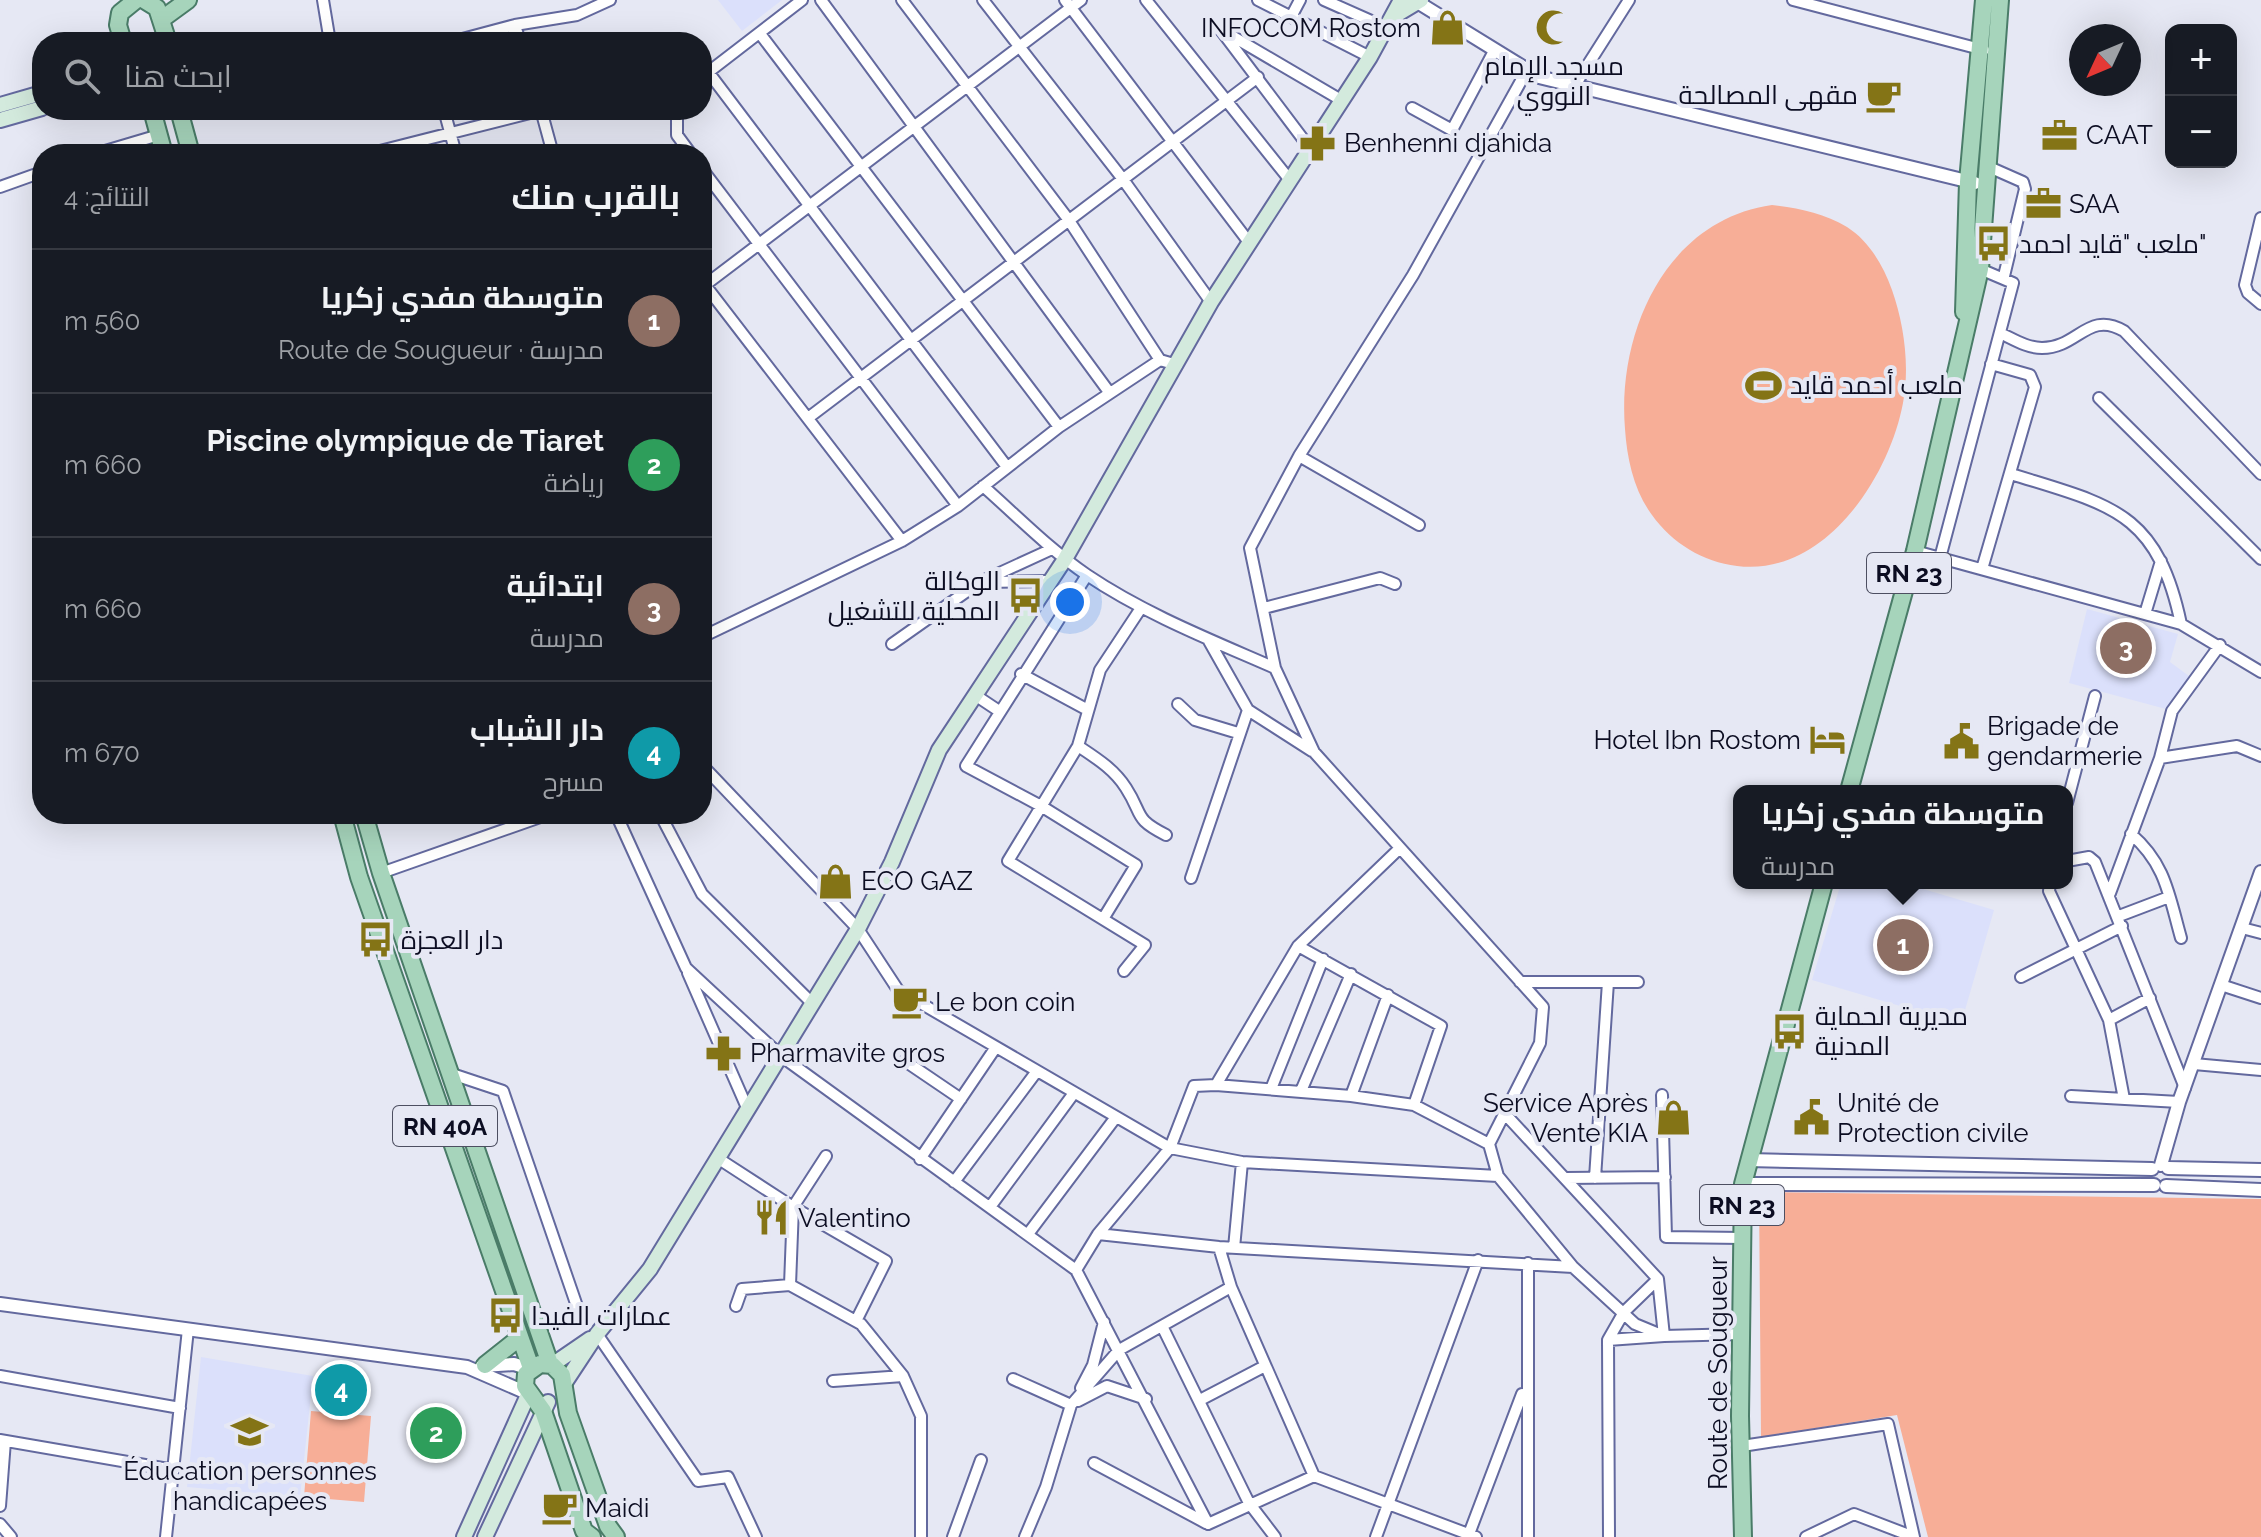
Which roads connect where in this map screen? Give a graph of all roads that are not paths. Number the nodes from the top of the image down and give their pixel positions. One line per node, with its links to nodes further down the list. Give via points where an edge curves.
1 (145, 0): 21 (main road); 24 (main road)
2 (188, 0): 24 (main road)
3 (323, 0): 29 (street)
4 (610, 0): 25 (street, via 577,15)
5 (802, 0): 32 (street)
6 (821, 0): 56 (street)
7 (902, 0): 42 (street)
8 (983, 0): 33 (street)
9 (1081, 0): 20 (street)
10 (1146, 0): 45 (street)
11 (1258, 0): 23 (street)
12 (1300, 0): 23 (street)
13 (1324, 0): 26 (street)
14 (1401, 0): 22 (main road)
15 (1629, 0): 41 (street)
16 (1793, 0): 35 (street)
17 (1984, 0): 35 (main road, RN 23)
18 (2000, 0): 35 (main road, RN 23)
19 (1418, 1): 22 (main road); 34 (street)
20 (1068, 4): 33 (street); 59 (street)
21 (119, 7): 27 (main road)
22 (1396, 15): 26 (main road)
23 (1291, 17): 36 (street)
24 (162, 19): 28 (main road)
25 (515, 25): 30 (street); 31 (street)
26 (1387, 28): 36 (main road)
27 (120, 32)
28 (165, 32)
29 (328, 32)
30 (489, 32)
31 (517, 32)
32 (761, 35): 37 (street); 68 (street)
33 (1019, 47): 42 (street); 71 (street)
34 (1494, 51): 38 (street); 47 (street, via 1452,130)
35 (1989, 51): 70 (main road, RN 23); 73 (main road, RN 23)
36 (1370, 57): 44 (main road)
37 (712, 71)
38 (1526, 72): 41 (street); 100 (street, via 1413,275)
39 (1258, 77): 44 (street, via 1220,29); 45 (street); 67 (street)
40 (712, 83): 76 (street)
41 (1575, 85): 73 (street)
42 (966, 87): 56 (street); 78 (street)
43 (32, 96): 46 (main road)
44 (1341, 100): 67 (main road)
45 (1223, 101): 59 (street); 72 (street)
46 (0, 105)
47 (1412, 108)
48 (32, 111): 49 (main road)
49 (0, 120)
50 (155, 120): 58 (main road)
51 (182, 120): 62 (main road)
52 (447, 120): 57 (street)
53 (501, 120): 57 (street)
54 (544, 120): 65 (street)
55 (677, 120): 66 (street)
56 (913, 127): 68 (street); 81 (street)
57 (450, 133): 63 (street); 64 (street)
58 (159, 135): 60 (street); 61 (main road)
59 (1171, 141): 71 (street); 79 (street)
60 (129, 144)
61 (161, 144)
62 (188, 144)
63 (407, 144)
64 (453, 144)
65 (550, 144)
66 (684, 144)
67 (1309, 147): 72 (main road)
68 (860, 168): 76 (street); 86 (street)
69 (32, 176): 75 (street)
70 (1988, 176): 73 (street); 82 (main road, RN 23); 83 (street, via 2023,182 2025,189)
71 (1122, 178): 78 (street); 87 (street)
72 (1289, 179): 79 (main road)
73 (1968, 182): 91 (main road, RN 23)
74 (712, 183): 80 (street)
75 (0, 187)
76 (809, 206): 80 (street); 90 (street)
77 (2261, 218): 88 (street, via 2245,285)
78 (1068, 219): 81 (street); 92 (street)
79 (1248, 241): 87 (main road)
80 (757, 245): 84 (street); 95 (street)
81 (1012, 262): 86 (street); 96 (street)
82 (1980, 269): 83 (street); 91 (main road, RN 23)
83 (2004, 276): 89 (street, via 2013,283)
84 (712, 280)
85 (712, 294): 98 (street)
86 (962, 301): 90 (street); 99 (street)
87 (1211, 302): 94 (main road)
88 (2261, 304)
89 (2000, 333): 93 (street); 103 (street, via 2039,349 2111,323)
90 (911, 339): 95 (street); 101 (street)
91 (1962, 354): 109 (main road, RN 23)
92 (1160, 360): 94 (street); 96 (street)
93 (1991, 364): 102 (street, via 2030,375 2034,381); 110 (street)
94 (1177, 365): 111 (main road)
95 (860, 379): 98 (street); 105 (street)
96 (1109, 392): 99 (street)
97 (2099, 398): 112 (street)
98 (808, 418): 107 (street)
99 (1059, 427): 101 (street)
100 (1299, 456): 106 (street); 120 (street, via 1250,548)
101 (1007, 467): 104 (street)
102 (2011, 474): 113 (street, via 2105,503 2143,535); 114 (street)
103 (2261, 474)
104 (983, 486): 105 (street); 108 (street)
105 (958, 506): 107 (street)
106 (1419, 525)
107 (902, 541): 123 (street)
108 (1052, 549): 111 (street); 117 (street)
109 (1915, 551): 110 (street); 142 (main road, RN 23)
110 (1940, 558): 114 (street)
111 (1065, 559): 115 (street); 116 (main road)
112 (2261, 559)
113 (2161, 561): 121 (street); 122 (street, via 2174,588)
114 (1982, 569): 121 (street)
115 (1087, 575): 119 (street); 129 (street)
116 (1051, 581): 117 (street); 130 (main road)
117 (980, 582): 125 (street)
118 (1395, 584): 120 (street, via 1380,578)
119 (1141, 608): 124 (street); 133 (street, via 1100,670)
120 (1264, 608): 127 (street)
121 (2145, 614): 122 (street)
122 (2181, 624): 126 (street)
123 (712, 632)
124 (1208, 639): 127 (street); 134 (street)
125 (892, 644)
126 (2220, 645): 128 (street); 140 (street, via 2172,711)
127 (1275, 668): 138 (street)
128 (2261, 672)
129 (1021, 674): 133 (street); 135 (street)
130 (975, 695): 135 (street); 164 (main road, via 939,750)
131 (2095, 696): 143 (street)
132 (1178, 704): 136 (street, via 1195,720)
133 (1086, 709): 137 (street)
134 (1248, 710): 136 (street); 138 (street)
135 (999, 711): 144 (street, via 966,766)
136 (1238, 733): 156 (street)
137 (1078, 746): 144 (street); 151 (street, via 1111,769 1142,823)
138 (1314, 752): 152 (street)
139 (2261, 756): 140 (street, via 2237,746)
140 (2160, 758): 150 (street)
141 (712, 776): 164 (street)
142 (1851, 785)
143 (2072, 785)
144 (1041, 806): 161 (street, via 1136,865); 161 (street, via 1008,861)
145 (345, 824): 247 (main road, RN 40A)
146 (367, 824): 155 (main road, RN 40A)
147 (521, 824): 155 (street)
148 (621, 824): 170 (street)
149 (665, 824): 181 (street, via 702,894)
150 (2131, 834): 159 (street); 160 (street, via 2155,858)
151 (1166, 835)
152 (1400, 848): 167 (street); 174 (street)
153 (2073, 860): 159 (street, via 2089,857)
154 (2261, 872): 163 (street)
155 (381, 873): 189 (main road, RN 40A)
156 (1191, 878)
157 (1822, 889): 210 (main road, Route de Sougueur / RN 23)
158 (2049, 889): 168 (street)
159 (2110, 893): 162 (street)
160 (2169, 897): 162 (street); 166 (street)
161 (1103, 919): 171 (street, via 1145,945)
162 (2120, 921): 168 (street); 179 (street)
163 (2242, 928): 165 (street); 177 (street)
164 (858, 929): 181 (main road); 183 (street, via 898,990)
165 (2261, 933)
166 (2181, 938)
167 (1298, 946): 169 (street); 190 (street)
168 (2077, 949): 173 (street); 182 (street)
169 (1323, 959): 172 (street); 192 (street)
170 (686, 968): 184 (street); 202 (street)
171 (1124, 971)
172 (1351, 974): 178 (street); 193 (street)
173 (2021, 977)
174 (1520, 982): 175 (street); 203 (street, via 1543,1007 1540,1043)
175 (1608, 982): 176 (street); 217 (street)
176 (1638, 982)
177 (2221, 985): 180 (street); 186 (street)
178 (1388, 995): 196 (street); 201 (street, via 1441,1026)
179 (2150, 998): 182 (street); 191 (street)
180 (2261, 998)
181 (812, 1003): 184 (main road)
182 (2109, 1020): 199 (street)
183 (996, 1047): 188 (street); 198 (street)
184 (781, 1056): 202 (main road); 209 (street)
185 (905, 1061): 198 (street)
186 (2194, 1064): 187 (street); 191 (street)
187 (2261, 1070)
188 (1037, 1071): 194 (street); 218 (street)
189 (452, 1074): 239 (street, via 503,1091); 251 (main road, RN 40A)
190 (1216, 1085): 192 (street); 206 (street, via 1194,1086)
191 (2185, 1088): 200 (street)
192 (1271, 1089): 193 (street)
193 (1301, 1091): 196 (street)
194 (1074, 1093): 204 (street); 223 (street)
195 (1662, 1095): 215 (street)
196 (1351, 1096): 201 (street)
197 (2071, 1096): 199 (street)
198 (961, 1099): 209 (street)
199 (2124, 1099): 200 (street)
200 (2179, 1102): 212 (street)
201 (1414, 1105): 205 (street)
202 (748, 1110): 208 (main road)
203 (1506, 1115): 205 (street); 216 (street)
204 (1116, 1117): 206 (street); 224 (street)
205 (1489, 1144): 214 (street)
206 (1170, 1148): 211 (street); 225 (street)
207 (826, 1156): 222 (street)
208 (719, 1159): 222 (street); 244 (main road, via 650,1269)
209 (920, 1159): 218 (street)
210 (1748, 1160): 212 (street); 219 (main road, Route de Sougueur / RN 23)
211 (1242, 1162): 214 (street); 228 (street)
212 (2160, 1168): 213 (street); 220 (street, via 2149,1176); 220 (street, via 2171,1178)
213 (2261, 1170)
214 (1498, 1176): 231 (street)
215 (1665, 1177): 217 (street); 226 (street, via 1666,1237)
216 (1566, 1178): 217 (street); 233 (street)
217 (1595, 1178)
218 (954, 1182): 223 (street)
219 (1743, 1184): 220 (street); 226 (main road, Route de Sougueur / RN 23)
220 (2160, 1186): 221 (street)
221 (2261, 1190)
222 (793, 1207): 234 (street); 240 (street, via 886,1261)
223 (990, 1207): 224 (street)
224 (1028, 1234): 232 (street)
225 (1098, 1234): 227 (street); 232 (street)
226 (1742, 1238): 245 (main road, Route de Sougueur / RN 23)
227 (1219, 1247): 228 (street); 235 (street)
228 (1234, 1248): 229 (street)
229 (1478, 1260): 230 (street); 273 (street)
230 (1528, 1263): 231 (street); 260 (street)
231 (1573, 1267): 238 (street)
232 (1076, 1270): 241 (street)
233 (1658, 1279): 238 (street); 246 (street)
234 (790, 1285): 237 (street, via 742,1289); 240 (street)
235 (1231, 1287): 242 (street); 252 (street)
236 (0, 1304): 243 (street)
237 (736, 1306)
238 (1624, 1312): 246 (street, via 1635,1324); 248 (street)
239 (580, 1315)
240 (856, 1321): 256 (street)
241 (1104, 1322): 249 (street); 264 (street, via 1093,1365)
242 (1162, 1326): 249 (street); 262 (street)
243 (188, 1329): 253 (street); 265 (street)
244 (597, 1334): 251 (main road); 259 (main road); 284 (street, via 698,1481 728,1477)
245 (1741, 1334): 246 (street); 267 (main road, Route de Sougueur / RN 23)
246 (1664, 1336): 248 (street)
247 (519, 1338): 250 (main road); 254 (main road, RN 40A)
248 (1608, 1340): 291 (street)
249 (1119, 1350): 261 (street); 264 (street)
250 (485, 1365): 253 (street); 254 (street)
251 (551, 1365): 254 (main road); 259 (main road, via 562,1375)
252 (1265, 1366): 262 (street); 271 (street)
253 (467, 1367): 263 (street)
254 (530, 1369): 263 (main road, via 524,1380)
255 (0, 1376): 265 (street)
256 (903, 1376): 258 (street); 285 (street, via 921,1416)
257 (1013, 1379): 264 (street)
258 (833, 1381)
259 (564, 1386): 263 (main road, via 558,1397); 283 (main road, via 568,1413)
260 (1525, 1386): 278 (street); 290 (street)
261 (1146, 1399): 264 (street, via 1107,1386); 276 (street)
262 (1200, 1400): 272 (street)
263 (537, 1401): 277 (main road); 281 (main road); 282 (main road)
264 (1071, 1405): 287 (street)
265 (180, 1408): 270 (street)
266 (2, 1441): 270 (street); 274 (street)
267 (1742, 1446): 292 (main road, Route de Sougueur / RN 23); 294 (street, via 1888,1424)
268 (981, 1460): 286 (street)
269 (1094, 1463): 276 (street)
270 (174, 1470): 280 (street)
271 (1314, 1476): 272 (street); 273 (street)
272 (1249, 1503): 276 (street); 288 (street)
273 (1387, 1504): 278 (street); 289 (street)
274 (0, 1506)
275 (0, 1524): 279 (street)
276 (1208, 1524)
277 (586, 1535)
278 (1472, 1536)
279 (11, 1537)
280 (166, 1537)
281 (464, 1537)
282 (485, 1537)
283 (616, 1537)
284 (756, 1537)
285 (921, 1537)
286 (953, 1537)
287 (1025, 1537)
288 (1275, 1537)
289 (1376, 1537)
290 (1528, 1537)
291 (1609, 1537)
292 (1743, 1537)
293 (1806, 1537): 294 (street, via 1854,1514)
294 (1914, 1537)

